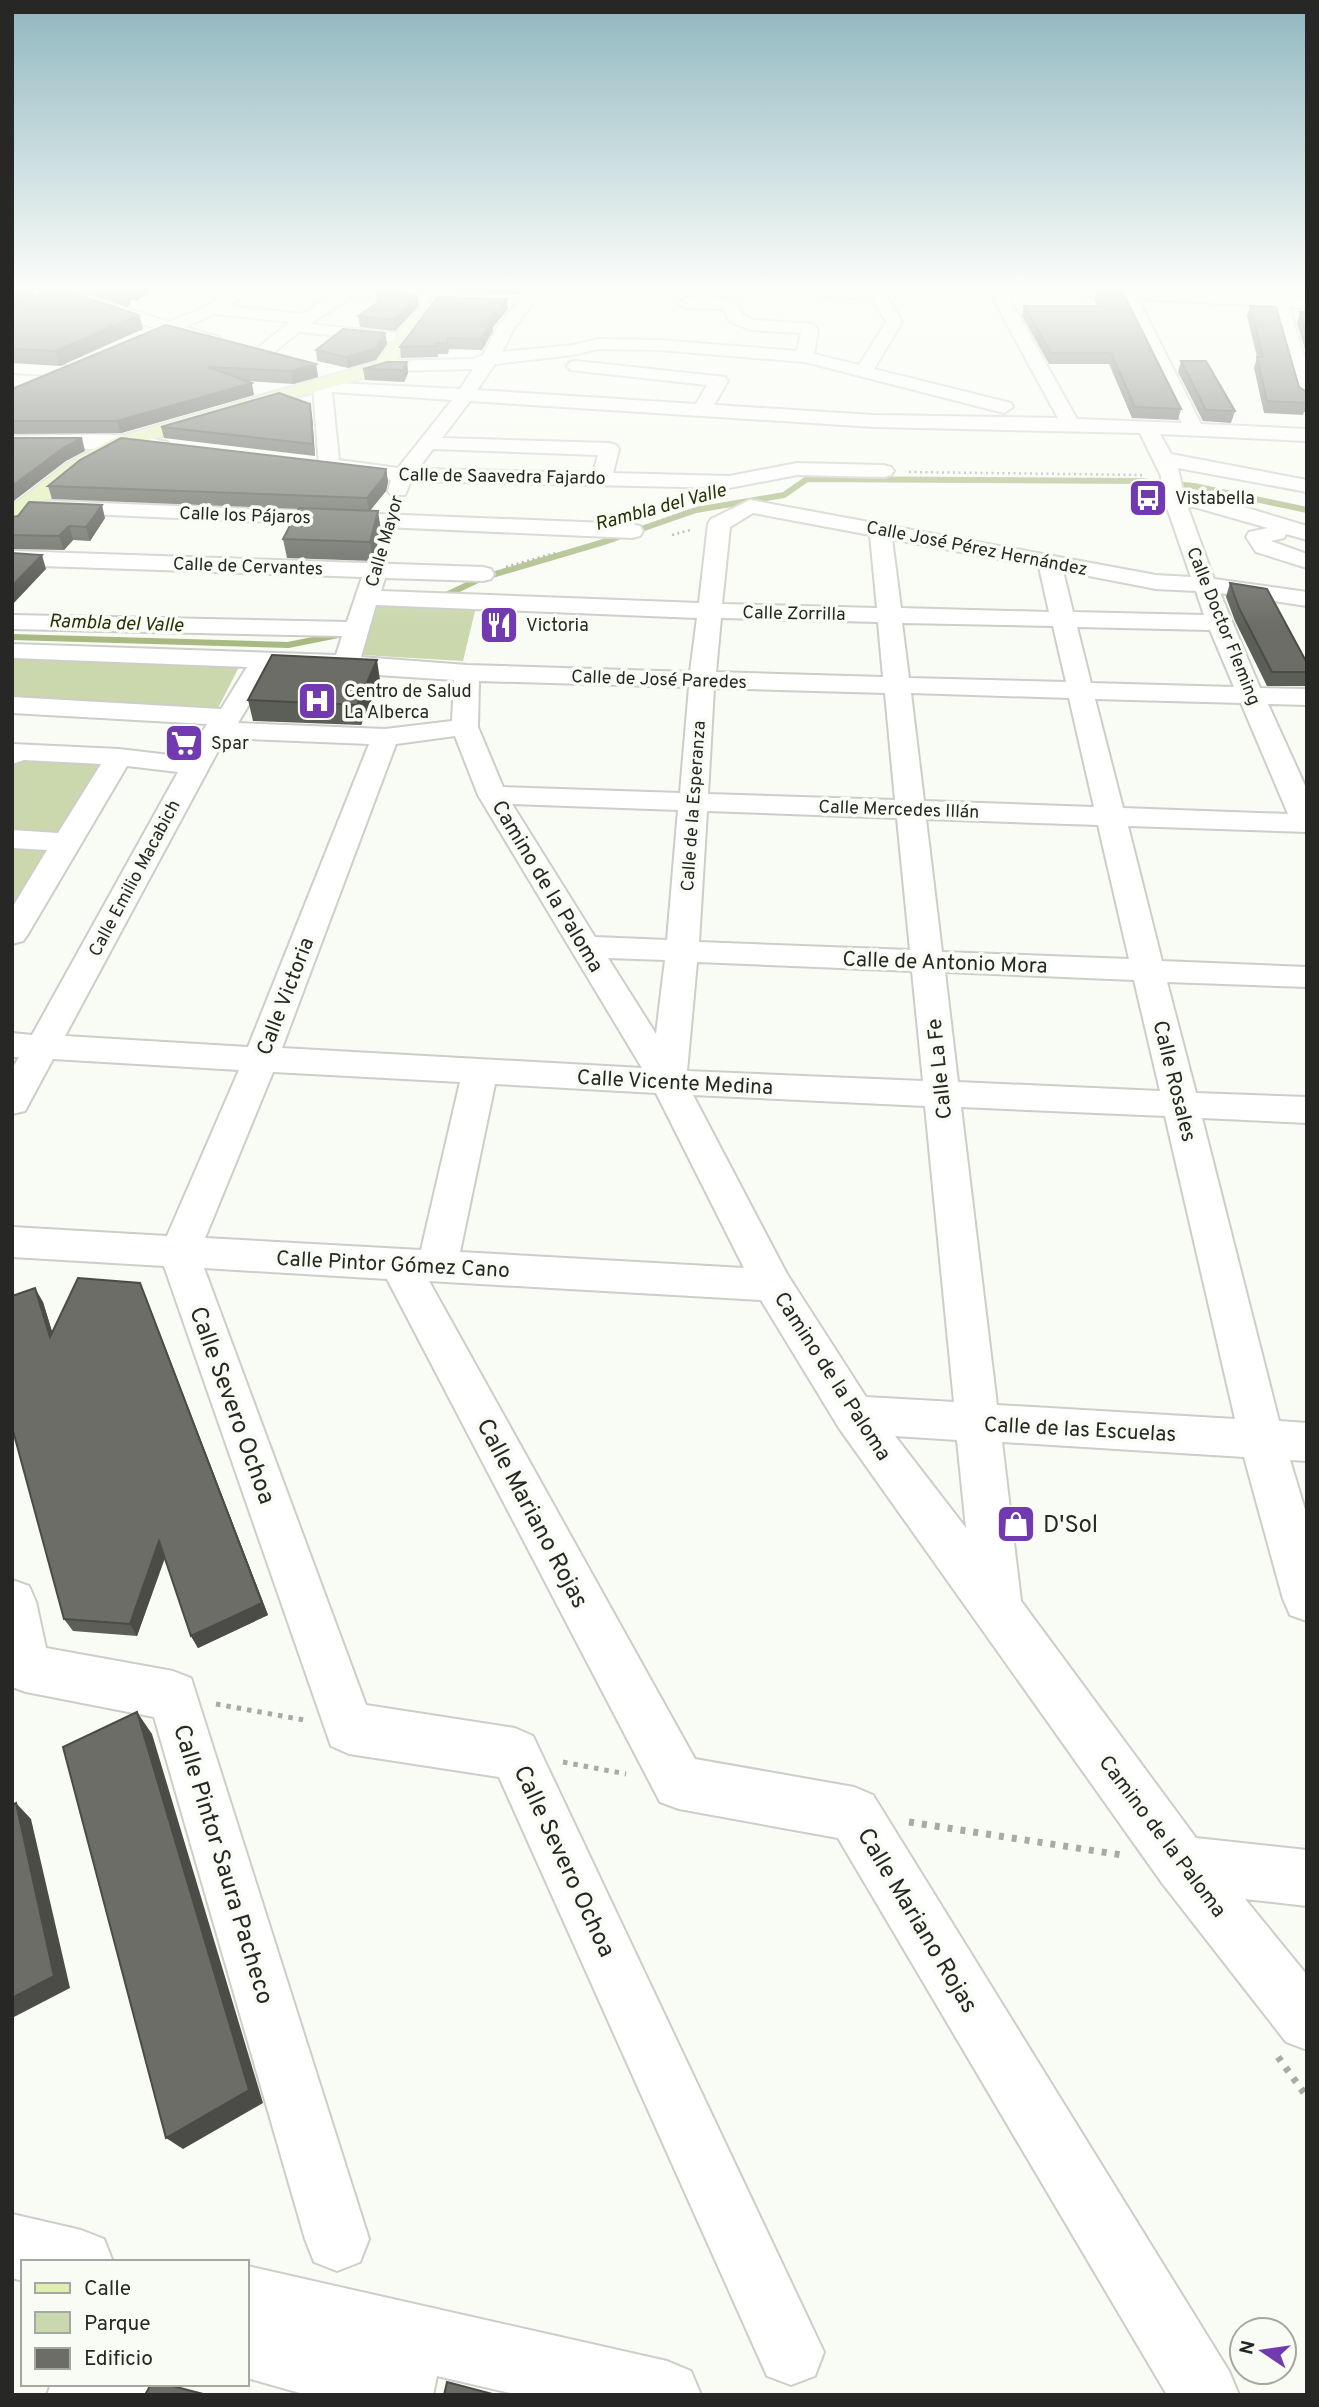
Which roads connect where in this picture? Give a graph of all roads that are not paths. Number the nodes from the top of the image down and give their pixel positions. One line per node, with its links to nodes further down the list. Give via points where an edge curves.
1 (241, 403): 17 (main road)
2 (323, 403): 21 (street)
3 (459, 403): 18 (street, Calle Mayor)
4 (606, 403): 10 (street)
5 (707, 403): 10 (street)
6 (874, 403): 11 (street)
7 (987, 403): 12 (street)
8 (1058, 403): 12 (street)
9 (1181, 403): 14 (street)
10 (702, 409): 11 (street)
11 (874, 421): 12 (street)
12 (1070, 424): 13 (street)
13 (1147, 428): 14 (street); 25 (street, Calle Doctor Fleming)
14 (1194, 429): 15 (street)
15 (1307, 435)
16 (12, 442): 17 (street)
17 (121, 442): 19 (street); 28 (main road, via 75,467)
18 (429, 443): 23 (street, Calle Mayor); 24 (street, via 609,449)
19 (177, 448)
20 (302, 462): 21 (street, Calle de Saavedra Fajardo)
21 (330, 466): 23 (street, Calle de Saavedra Fajardo)
22 (884, 471): 24 (street, Calle de Saavedra Fajardo, via 797,469 729,482)
23 (403, 475): 24 (street, Calle de Saavedra Fajardo); 29 (street, Calle Mayor)
24 (602, 478)
25 (1170, 480): 26 (street); 32 (street, via 1267,523); 38 (street, Calle Doctor Fleming)
26 (1307, 486)
27 (750, 506): 30 (street, Calle José Pérez Hernández); 41 (street, Calle de la Esperanza, via 719,524)
28 (19, 515): 29 (street, Calle los Pájaros)
29 (390, 520): 31 (street, Calle los Pájaros); 36 (street, Calle Mayor)
30 (880, 529): 34 (street, Calle José Pérez Hernández); 42 (street, Calle La Fe)
31 (632, 531)
32 (1301, 532): 35 (street, via 1257,537 1264,547)
33 (12, 558): 36 (street, Calle de Cervantes)
34 (1049, 561): 38 (street, Calle José Pérez Hernández, via 1156,582); 43 (street, Calle Rosales)
35 (1307, 561)
36 (375, 571): 37 (street, Calle de Cervantes); 39 (street, Calle Mayor)
37 (483, 574)
38 (1204, 584): 40 (street, Calle José Pérez Hernández); 45 (street, Calle Doctor Fleming)
39 (368, 598): 41 (street, Calle Zorrilla); 46 (street, Calle Mayor)
40 (1307, 599)
41 (711, 611): 42 (street, Calle Zorrilla); 52 (street, Calle de la Esperanza)
42 (890, 615): 43 (street, Calle Zorrilla); 54 (street, Calle La Fe)
43 (1064, 621): 45 (street, Calle Zorrilla); 56 (street, Calle Rosales)
44 (12, 622): 46 (street)
45 (1219, 623): 57 (street, Calle Doctor Fleming)
46 (356, 629): 50 (street, Calle Mayor)
47 (13, 653): 48 (street); 49 (street, Calle de José Paredes)
48 (102, 657): 49 (street, via 170,672); 55 (street, via 89,660)
49 (262, 661): 50 (street, Calle de José Paredes); 60 (street, Calle Emilio Macabich)
50 (346, 663): 51 (street, Calle de José Paredes)
51 (467, 673): 52 (street, Calle de José Paredes); 61 (street, Camino de la Paloma)
52 (702, 681): 54 (street, Calle de José Paredes); 67 (street, Calle de la Esperanza)
53 (12, 683): 55 (street)
54 (898, 686): 56 (street, Calle de José Paredes); 68 (street, Calle La Fe)
55 (64, 691): 59 (street); 60 (street, via 144,713)
56 (1081, 691): 57 (street, Calle de José Paredes); 69 (street, Calle Rosales)
57 (1253, 696): 58 (street, Calle de José Paredes); 70 (street, Calle Doctor Fleming)
58 (1307, 697)
59 (12, 705)
60 (223, 723): 62 (street); 65 (street, Calle Emilio Macabich)
61 (465, 727): 62 (street); 66 (street, Camino de la Paloma)
62 (385, 737): 80 (street, Calle Victoria)
63 (12, 756): 64 (street, via 17,751)
64 (118, 757): 65 (street); 72 (street)
65 (195, 766): 79 (street, Calle Emilio Macabich)
66 (492, 795): 67 (street, Calle Mercedes Illán); 74 (street, Camino de la Paloma)
67 (694, 802): 68 (street, Calle Mercedes Illán); 75 (street, Calle de la Esperanza)
68 (911, 810): 69 (street, Calle Mercedes Illán); 76 (street, Calle La Fe)
69 (1111, 817): 70 (street, Calle Mercedes Illán); 77 (street, Calle Rosales)
70 (1307, 823)
71 (12, 839): 72 (street)
72 (67, 842): 73 (street)
73 (13, 931)
74 (584, 947): 75 (street, Calle de Antonio Mora); 82 (street, Camino de la Paloma)
75 (682, 951): 76 (street, Calle de Antonio Mora); 82 (street, Calle de la Esperanza)
76 (927, 961): 77 (street, Calle de Antonio Mora); 83 (street, Calle La Fe)
77 (1149, 971): 78 (street, Calle de Antonio Mora); 85 (street, Calle Rosales)
78 (1307, 977)
79 (28, 1045): 80 (street, Calle Vicente Medina); 84 (street, Calle Emilio Macabich)
80 (261, 1059): 81 (street, Calle Vicente Medina); 88 (street, Calle Victoria)
81 (480, 1072): 82 (street, Calle Vicente Medina); 89 (street)
82 (668, 1083): 83 (street, Calle Vicente Medina); 90 (street, Camino de la Paloma)
83 (942, 1094): 85 (street, Calle Vicente Medina); 92 (street, Calle La Fe)
84 (12, 1102)
85 (1181, 1105): 86 (street, Calle Vicente Medina); 93 (street, Calle Rosales)
86 (1307, 1110)
87 (12, 1241): 88 (street, Calle Pintor Gómez Cano)
88 (179, 1252): 89 (street, Calle Pintor Gómez Cano); 106 (street, Calle Severo Ochoa, via 349,1728 515,1754)
89 (418, 1265): 90 (street, Calle Pintor Gómez Cano); 110 (street, Calle Mariano Rojas, via 679,1783 854,1814)
90 (773, 1285): 91 (street, Camino de la Paloma)
91 (854, 1415): 92 (street, Calle de las Escuelas); 97 (street, Camino de la Paloma)
92 (978, 1422): 93 (street, Calle de las Escuelas); 97 (street, Calle La Fe)
93 (1262, 1440): 94 (street, Calle de las Escuelas); 95 (street, Calle Rosales)
94 (1307, 1442)
95 (1307, 1599)
96 (12, 1602): 101 (street, Calle Pintor Saura Pacheco, via 26,1668 173,1696)
97 (998, 1609): 98 (street, Camino de la Paloma)
98 (1181, 1864): 99 (street); 100 (street, Camino de la Paloma)
99 (1307, 1878)
100 (1307, 2021)
101 (337, 2239)
102 (12, 2246): 103 (street)
103 (72, 2260)
104 (248, 2299): 107 (street)
105 (248, 2345): 108 (street, via 320,2364 342,2378)
106 (791, 2352)
107 (406, 2366): 109 (street)
108 (352, 2395)
109 (667, 2395)
110 (1205, 2395)

